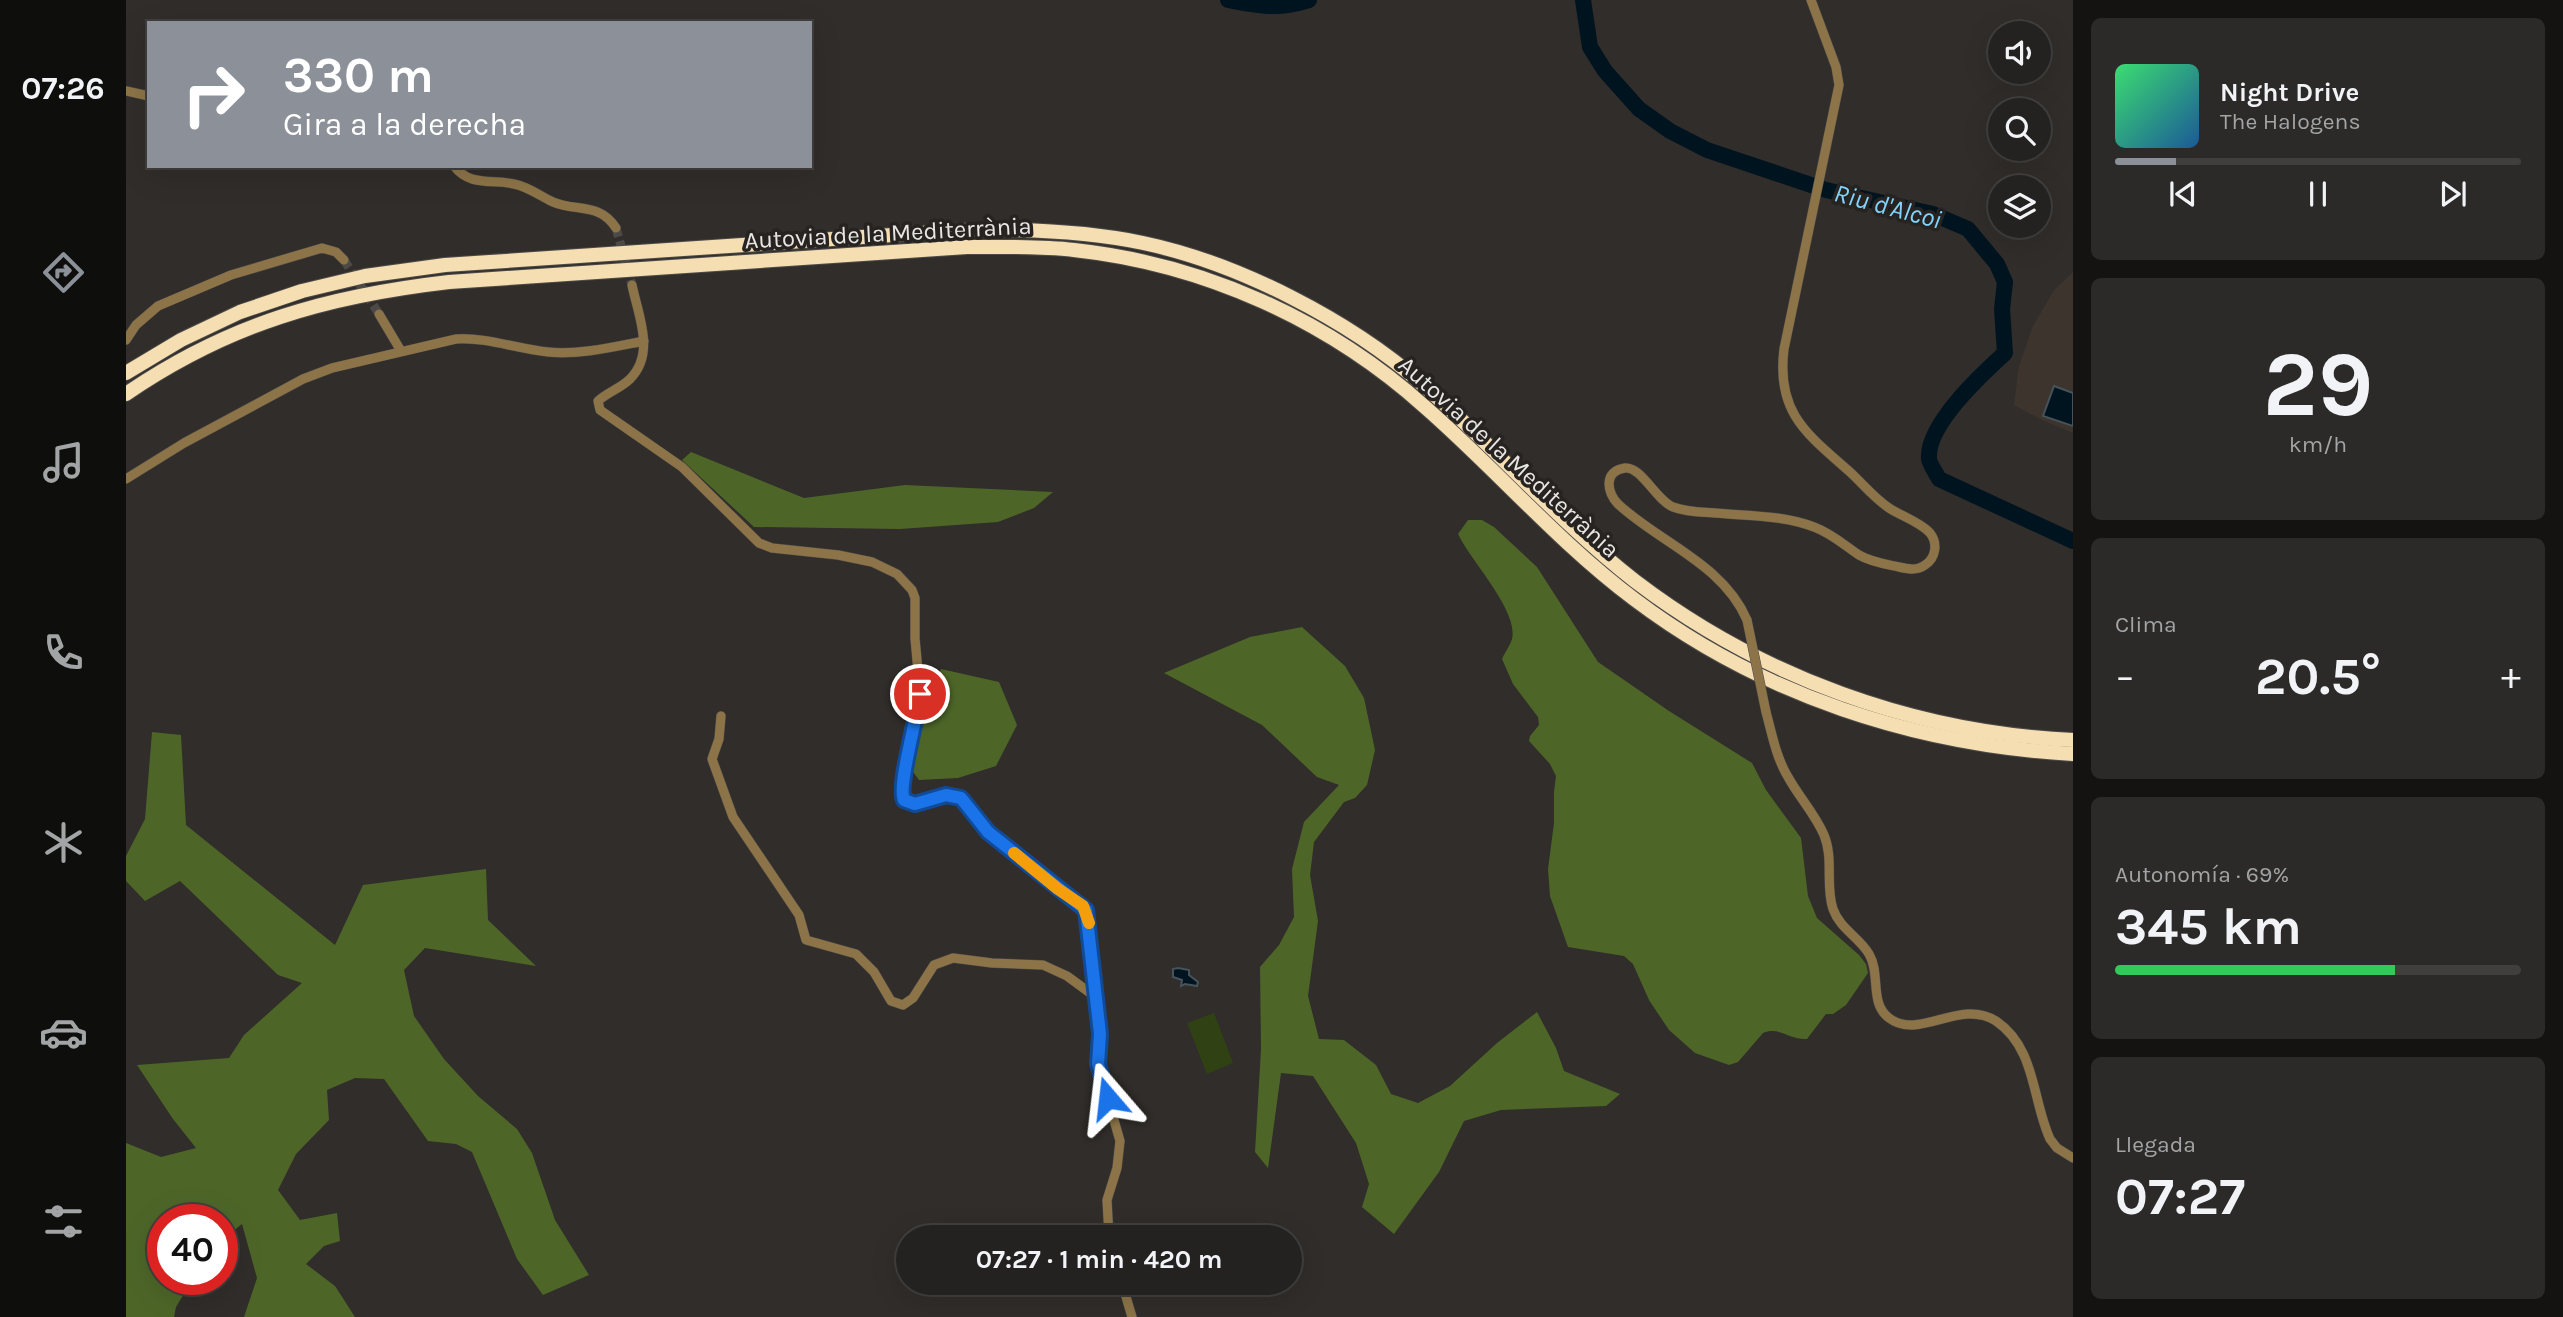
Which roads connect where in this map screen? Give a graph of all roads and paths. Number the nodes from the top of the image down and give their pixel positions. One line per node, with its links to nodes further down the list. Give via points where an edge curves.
1 (1811, 0): 19 (street, bridge, via 1839,79 1839,91 1784,349 1787,397 1811,440 1888,507 1928,531 1934,552 1918,569 1882,564 1796,520 1681,509 1662,501 1632,469 1615,473 1609,491 1618,504 1717,577 1733,594 1746,620 1780,761 1825,838 1834,911 1845,930 1868,952 1884,1014 1906,1024 1971,1013 1999,1023 2016,1040 2026,1060 2050,1139)
2 (126, 91): 3 (street)
3 (147, 96)
4 (456, 168): 5 (street, via 476,181 516,184 555,203 591,209 610,220)
5 (615, 229)
6 (344, 260): 9 (street, via 322,248 232,275 158,306)
7 (632, 285): 10 (street)
8 (379, 314): 11 (street)
9 (126, 340)
10 (644, 341): 11 (street, via 558,352 465,338); 18 (street, via 638,368 598,401 600,410 682,467 759,543 872,562 910,586 915,598 920,686 902,795 912,804 946,795 961,798 988,832 1083,906)
11 (401, 351): 14 (street, via 303,379)
12 (126, 373): 16 (highway, Autovia de la Mediterrània, via 201,330 281,297 365,276 445,265 967,230 1075,233 1145,244 1261,284 1375,348 1463,421 1583,537 1635,580 1727,642 1828,688 1908,715 1961,728)
13 (126, 394): 17 (highway, Autovia de la Mediterrània, via 200,350 281,316 343,298 449,282 967,247 1096,253 1177,271 1253,298 1346,346 1401,386 1599,571 1674,627 1737,664 1792,691 1886,725 1983,746)
14 (126, 479)
15 (721, 716): 18 (street, via 712,759 733,817 799,915 806,940 856,954 874,972 891,1001 903,1004 913,998 934,965 953,958 1043,965)
16 (2073, 740)
17 (2073, 754)
18 (1097, 998): 20 (street, via 1098,1064 1120,1141 1107,1200)
19 (2073, 1158)
20 (1108, 1225)
21 (1126, 1295): 22 (street)
22 (1132, 1317)

